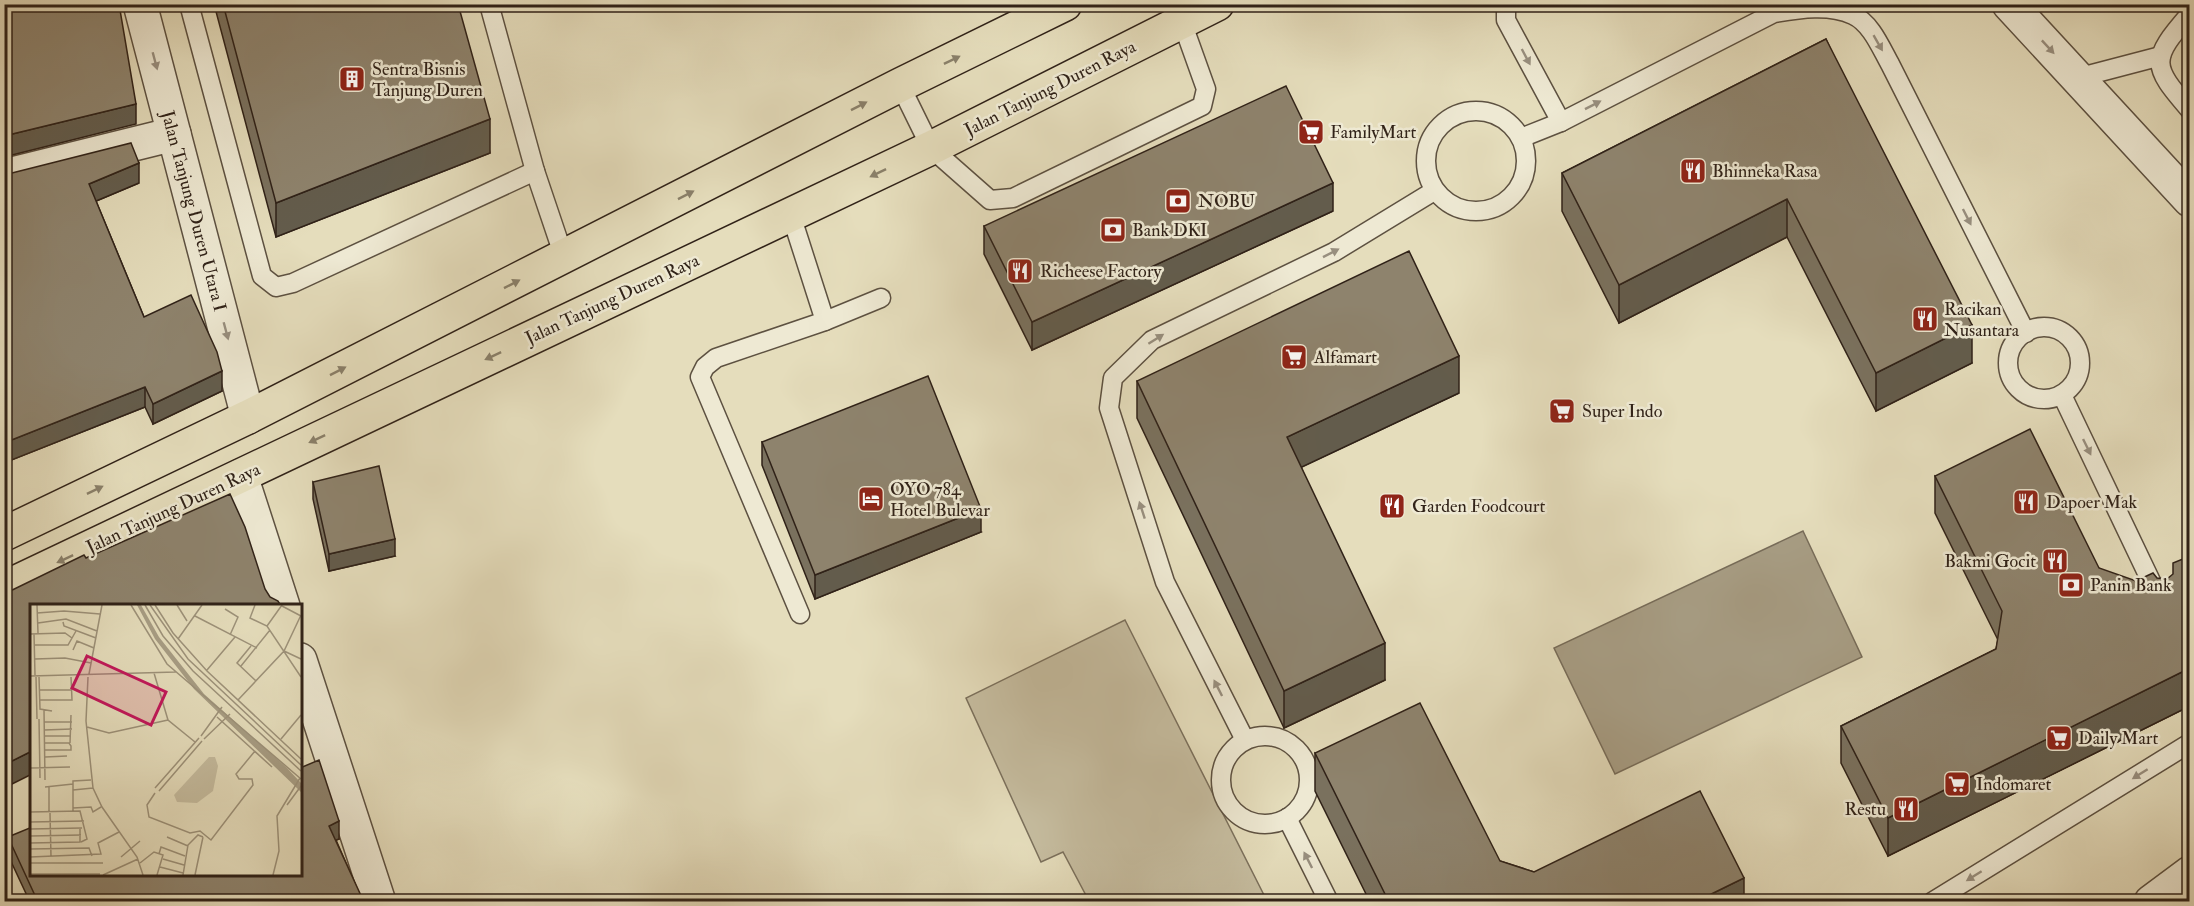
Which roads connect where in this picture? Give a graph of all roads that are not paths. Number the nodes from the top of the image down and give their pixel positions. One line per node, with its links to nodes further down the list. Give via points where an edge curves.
1 (140, 4): 16 (street, Jalan Tanjung Duren Utara I, one-way to 16)
2 (189, 4): 19 (lane, via 262,276 276,287)
3 (489, 4): 19 (lane)
4 (1065, 4): 13 (main road, one-way to 4)
5 (1217, 4): 10 (main road, Jalan Tanjung Duren Raya)
6 (1509, 4): 15 (lane, one-way to 15, via 1506,20)
7 (2009, 4): 12 (street, one-way to 12)
8 (1772, 9): 15 (lane, one-way to 8); 27 (lane, one-way to 27, via 1813,8 1854,15 1871,32)
9 (2190, 14): 11 (lane, via 2168,39)
10 (1182, 22): 18 (main road, Jalan Tanjung Duren Raya); 18 (lane, via 1206,89 1202,106 1013,198 990,200)
11 (2161, 56): 12 (lane); 14 (lane, via 2163,79)
12 (2077, 78): 22 (street)
13 (900, 85): 18 (lane); 24 (main road, one-way to 13)
14 (2187, 103)
15 (1561, 122): 17 (lane)
16 (174, 134): 20 (street); 29 (street, Jalan Tanjung Duren Utara I, one-way to 29)
17 (1521, 138): 21 (lane, via 1525,173 1506,202 1476,212 1460,210); 21 (lane, via 1512,124 1497,115 1462,112 1446,120 1427,145 1427,177)
18 (931, 148): 23 (main road, Jalan Tanjung Duren Raya, one-way to 23)
19 (535, 171): 24 (lane)
20 (4, 176)
21 (1434, 191): 37 (lane, one-way to 21, via 1165,582 1109,408 1113,378 1152,340 1334,252)
22 (2190, 200)
23 (791, 214): 26 (lane); 30 (main road, Jalan Tanjung Duren Raya, one-way to 30)
24 (564, 257): 29 (main road, one-way to 24)
25 (880, 298): 26 (lane)
26 (825, 321): 35 (lane, via 716,358 700,377)
27 (2026, 333): 28 (lane, via 2016,340 2010,352 2010,376 2026,394 2037,399); 28 (lane, via 2036,328 2058,330 2075,345 2080,366 2078,377)
28 (2062, 395): 34 (lane, one-way to 34)
29 (248, 417): 31 (main road, one-way to 29)
30 (241, 476): 32 (main road, Jalan Tanjung Duren Raya, one-way to 32); 33 (street)
31 (4, 534)
32 (4, 588)
33 (282, 604)
34 (2163, 606)
35 (800, 614)
36 (302, 666): 41 (street)
37 (1245, 740): 39 (lane, via 1274,737 1300,753 1309,781 1298,810); 39 (lane, via 1225,761 1221,788 1226,801 1246,820 1274,823)
38 (2190, 743): 43 (lane, one-way to 43)
39 (1287, 818): 42 (lane, one-way to 39)
40 (2190, 873): 44 (street)
41 (379, 902)
42 (1329, 902)
43 (1932, 902)
44 (2151, 902)

